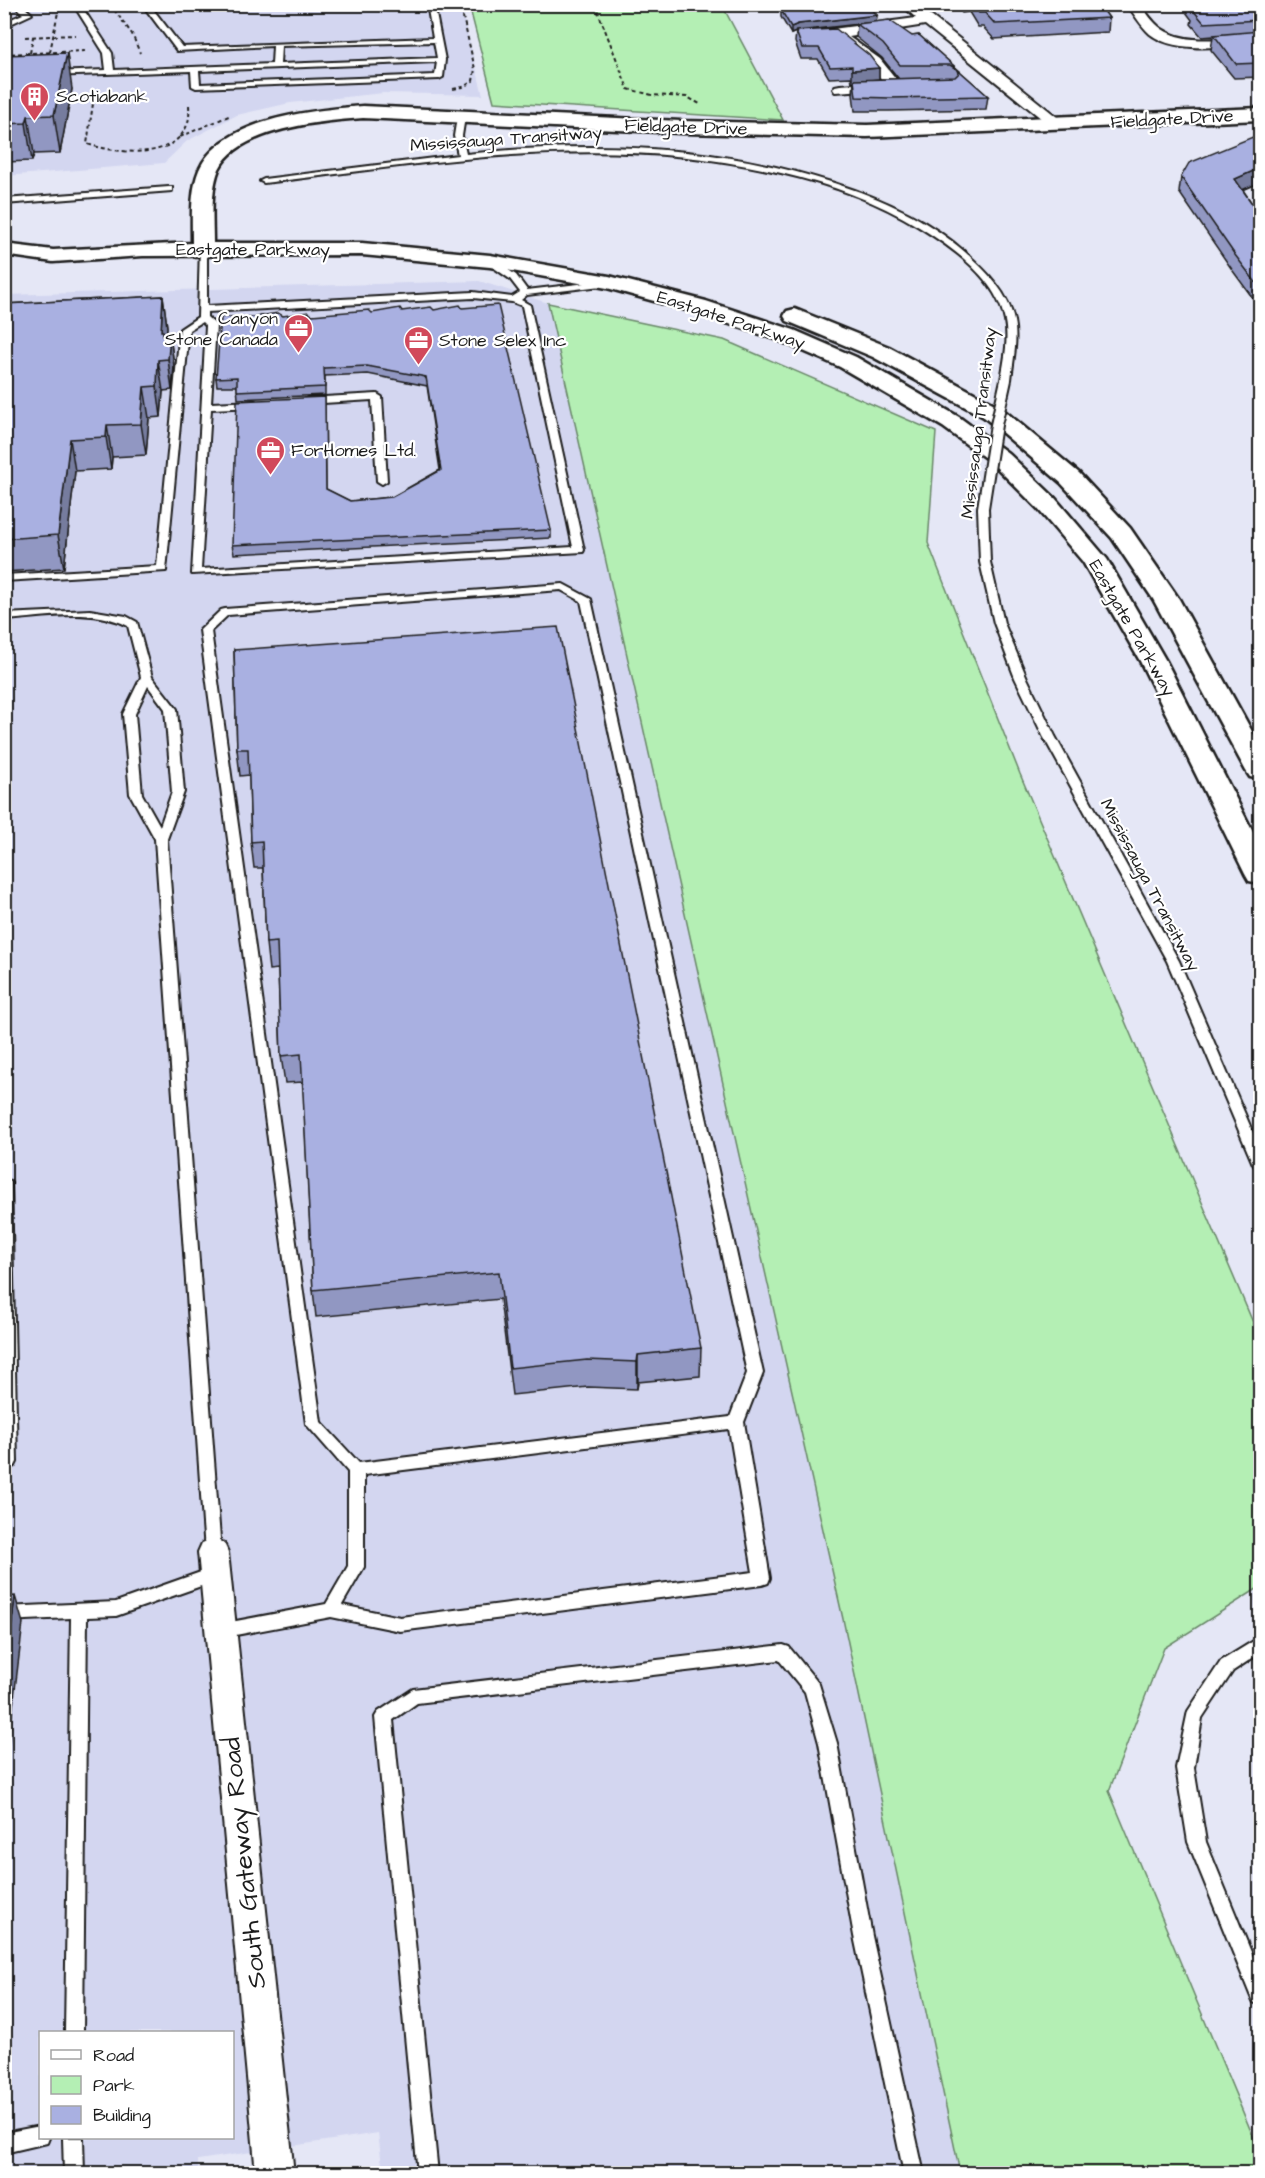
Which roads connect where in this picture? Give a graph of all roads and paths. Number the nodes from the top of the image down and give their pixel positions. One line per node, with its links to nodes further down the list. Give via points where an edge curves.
1 (16, 4): 11 (lane, via 28,14)
2 (76, 4): 30 (lane, via 108,53)
3 (110, 4): 29 (path, via 132,34)
4 (145, 4): 21 (lane, via 180,49)
5 (430, 4): 20 (lane)
6 (595, 4): 39 (path, via 628,89 687,97 705,107)
7 (907, 4): 10 (street)
8 (1133, 4): 19 (street, via 1152,28 1171,39)
9 (65, 18): 15 (path, via 59,10)
10 (926, 21): 14 (street); 38 (street)
11 (4, 25)
12 (72, 27): 15 (path, via 78,35)
13 (34, 29): 17 (path)
14 (839, 34): 18 (street); 34 (street, via 899,85)
15 (53, 36): 17 (path); 24 (path)
16 (23, 37): 17 (path)
17 (33, 37): 32 (path)
18 (798, 37)
19 (1260, 39)
20 (437, 40): 21 (lane); 26 (lane)
21 (277, 44): 27 (lane)
22 (83, 45): 31 (path)
23 (11, 46): 25 (path)
24 (50, 52)
25 (10, 54)
26 (441, 60): 27 (lane); 28 (lane, via 439,77 393,79 196,86)
27 (276, 66): 28 (lane)
28 (195, 69): 29 (lane)
29 (147, 70): 30 (lane)
30 (110, 71): 31 (lane)
31 (79, 73): 32 (lane)
32 (27, 75)
33 (97, 81): 35 (path, via 87,144 99,150 130,153 168,145 184,132 191,117)
34 (840, 89)
35 (187, 98)
36 (1260, 114): 38 (main road, Fieldgate Drive)
37 (461, 117): 39 (main road, Fieldgate Drive); 40 (lane, via 458,136); 44 (main road, Fieldgate Drive, via 333,113 251,134 213,160)
38 (1057, 124): 39 (main road, Fieldgate Drive, via 867,131)
39 (710, 128)
40 (463, 158): 41 (lane, Mississauga Transitway); 61 (lane, Mississauga Transitway, bridge, via 605,148 688,154 796,174 900,210 969,258 996,289 1010,322 1006,380 983,508 985,562 999,623 1049,736 1173,961)
41 (264, 181)
42 (169, 189): 43 (lane)
43 (4, 202)
44 (203, 241): 45 (main road, Eastgate Parkway, via 53,256); 46 (main road, Eastgate Parkway, via 362,249); 50 (lane); 58 (main road, Eastgate Parkway, via 321,234 555,254 635,269 755,302 881,352 992,412 1070,478 1121,532 1172,610)
45 (8, 251)
46 (490, 261): 47 (main road, Eastgate Parkway); 48 (lane, via 505,270)
47 (609, 282): 48 (lane); 60 (main road, Eastgate Parkway, via 786,335 848,362 951,422 1000,458 1046,503 1094,559 1153,661)
48 (525, 293): 49 (lane)
49 (514, 300): 50 (lane, via 473,295); 53 (lane, via 526,305 579,550 196,572)
50 (203, 313): 53 (lane, via 211,325); 55 (lane, via 185,329 162,569)
51 (297, 401): 54 (lane, via 377,397)
52 (263, 403): 53 (lane)
53 (206, 406)
54 (382, 481)
55 (4, 578)
56 (4, 617): 57 (lane, via 97,613 126,619 133,624)
57 (147, 676): 59 (lane, via 129,714 136,794); 59 (lane, via 171,709 178,792)
58 (1260, 771)
59 (161, 839): 66 (lane)
60 (1260, 874)
61 (1260, 1164)
62 (4, 1182): 64 (lane, via 9,1462)
63 (736, 1422): 65 (lane); 65 (lane, via 755,1373 586,599 563,587 225,612 205,630 314,1424); 68 (lane, via 762,1578 400,1624)
64 (4, 1463)
65 (356, 1470): 68 (lane, via 356,1567)
66 (214, 1563): 67 (lane, via 116,1609); 70 (street, South Gateway Road)
67 (79, 1610): 69 (lane); 73 (lane)
68 (331, 1610): 70 (lane)
69 (4, 1614)
70 (220, 1631): 78 (street, South Gateway Road)
71 (1260, 1644): 72 (lane, via 1227,1666 1194,1716 1185,1768 1197,1842)
72 (1260, 1996)
73 (74, 2031)
74 (39, 2136): 76 (lane)
75 (73, 2139): 77 (lane)
76 (4, 2143)
77 (74, 2174)
78 (275, 2174)
79 (428, 2174): 80 (lane, via 384,1717 413,1696 783,1652 813,1689 828,1743 863,1936)
80 (914, 2174)

